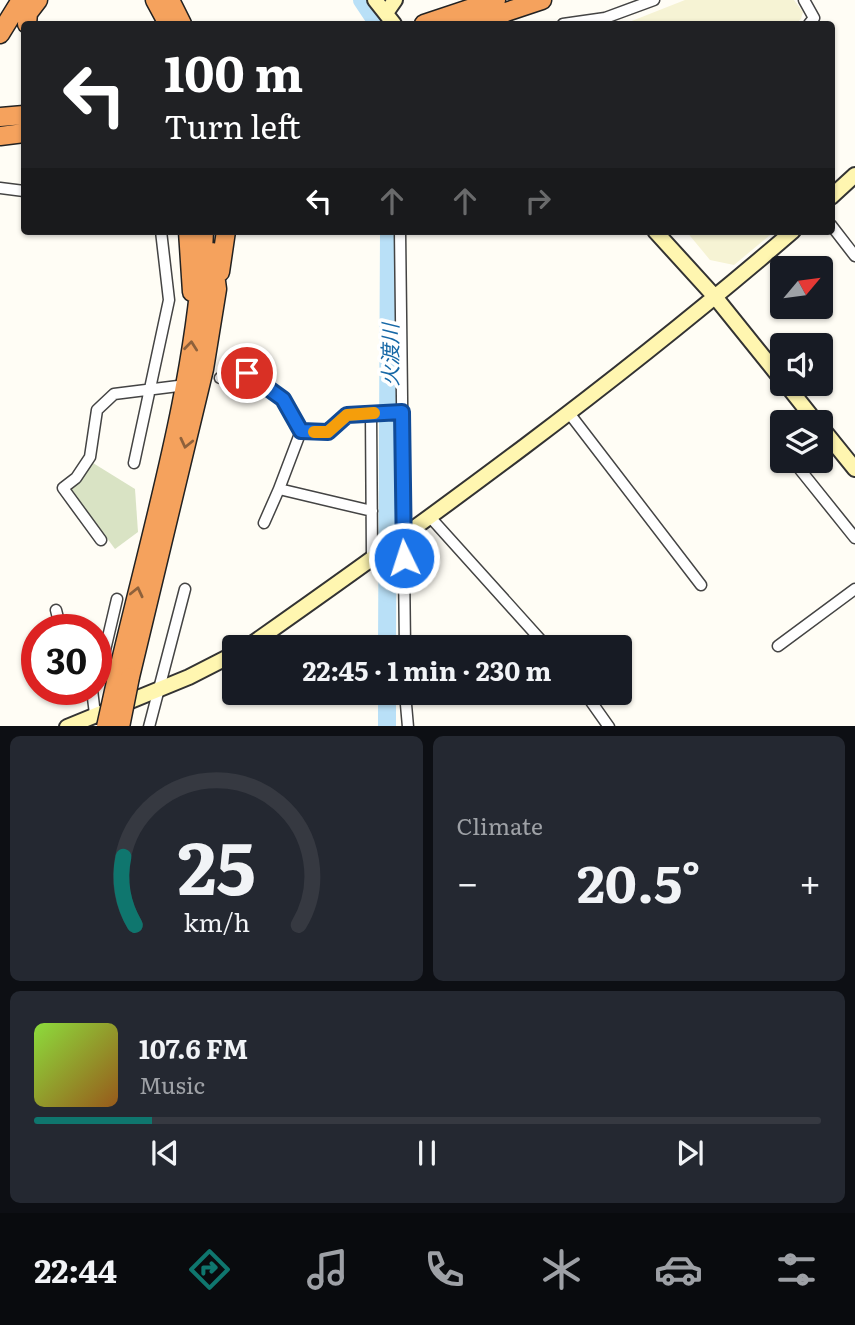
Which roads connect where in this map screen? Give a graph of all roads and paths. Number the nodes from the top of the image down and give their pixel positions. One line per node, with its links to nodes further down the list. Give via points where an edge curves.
1 (21, 0): 20 (highway)
2 (38, 0): 12 (highway)
3 (155, 0): 13 (highway)
4 (170, 0): 14 (highway)
5 (375, 0): 11 (street)
6 (395, 0): 11 (street)
7 (496, 0): 15 (highway)
8 (654, 0): 18 (street)
9 (804, 0): 19 (street)
10 (540, 1): 16 (highway); 17 (highway)
11 (390, 19)
12 (27, 21)
13 (166, 21)
14 (180, 21)
15 (434, 21)
16 (479, 21)
17 (495, 21)
18 (584, 21)
19 (812, 21)
20 (0, 34)
21 (21, 115): 22 (highway)
22 (0, 117)
23 (21, 133): 24 (highway)
24 (0, 136)
25 (0, 143): 26 (highway)
26 (21, 144)
27 (855, 175): 30 (street)
28 (0, 188): 29 (street)
29 (21, 191)
30 (835, 193)
31 (835, 230): 40 (street)
32 (161, 235): 47 (street, via 169,300)
33 (188, 235): 43 (highway)
34 (204, 235): 43 (highway, via 202,284)
35 (212, 235): 41 (highway)
36 (225, 235): 41 (highway)
37 (400, 235): 50 (street)
38 (659, 235): 42 (street)
39 (788, 235): 42 (street)
40 (855, 256)
41 (217, 289): 78 (highway, one-way to 78, via 204,369)
42 (716, 298): 44 (street); 52 (street)
43 (194, 317): 78 (highway, one-way to 43, via 189,369)
44 (770, 365)
45 (220, 379): 53 (street, via 247,373 283,399)
46 (177, 386): 47 (street)
47 (148, 390): 55 (street); 64 (street, via 114,394 97,410 90,457 64,488)
48 (795, 396): 49 (street)
49 (806, 410)
50 (400, 412): 51 (street); 62 (street)
51 (374, 413): 53 (street, via 347,415 328,432); 59 (street)
52 (569, 413): 60 (street); 66 (street)
53 (301, 431): 58 (street)
54 (833, 446): 56 (street)
55 (134, 463)
56 (855, 469)
57 (803, 473): 63 (street)
58 (279, 489): 59 (street); 61 (street)
59 (372, 511): 65 (street)
60 (430, 517): 62 (street); 75 (street)
61 (264, 523)
62 (402, 536): 65 (street); 74 (street)
63 (855, 538)
64 (101, 540)
65 (376, 555): 73 (street)
66 (701, 585)
67 (186, 589): 79 (street)
68 (855, 589): 76 (street)
69 (117, 599): 72 (street)
70 (56, 610): 71 (street)
71 (57, 614)
72 (112, 620)
73 (264, 635)
74 (405, 635)
75 (536, 635)
76 (778, 646)
77 (222, 660): 79 (street)
78 (123, 680): 82 (highway, bridge); 84 (highway, bridge)
79 (159, 689): 82 (street); 85 (street)
80 (406, 705): 86 (street)
81 (594, 705): 87 (street)
82 (92, 721): 83 (street)
83 (67, 726)
84 (120, 726)
85 (149, 726)
86 (408, 726)
87 (609, 726)

